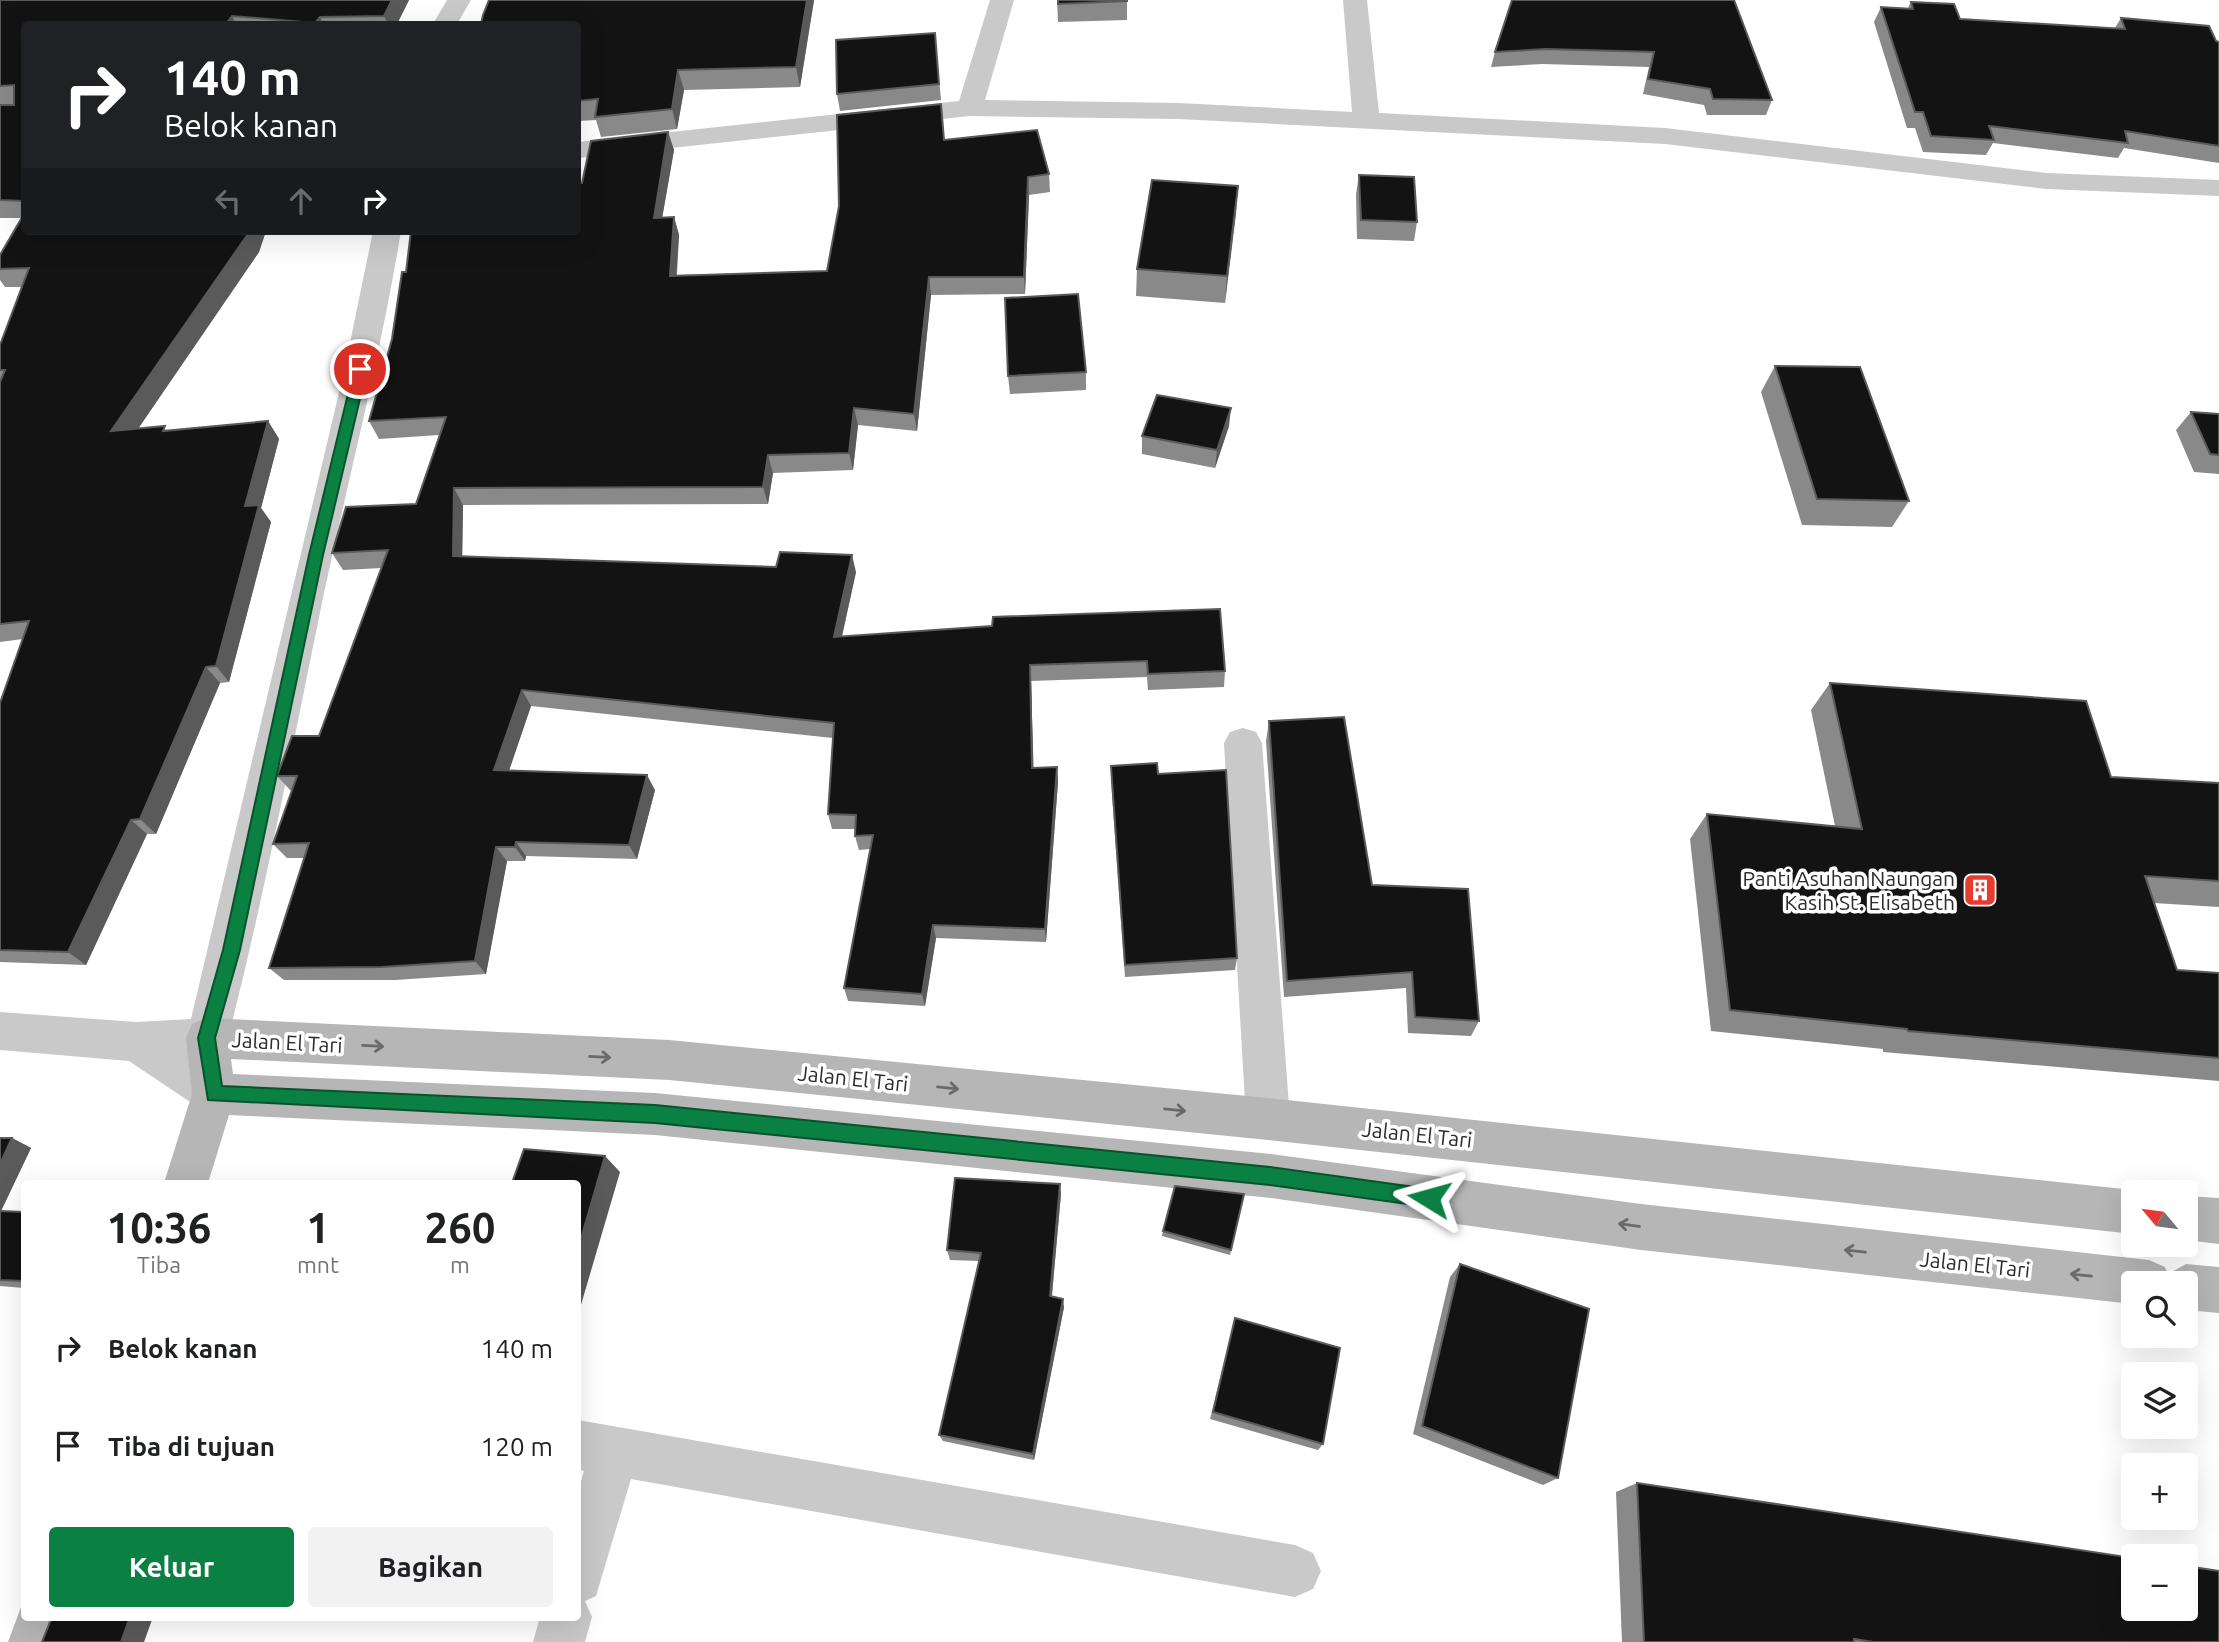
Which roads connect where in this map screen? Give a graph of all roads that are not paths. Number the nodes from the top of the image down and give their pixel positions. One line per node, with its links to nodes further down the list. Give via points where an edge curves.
1 (459, 0): 4 (street)
2 (1002, 0): 5 (street)
3 (1355, 0): 6 (street)
4 (447, 21)
5 (970, 108): 6 (street); 7 (street)
6 (1366, 119): 8 (street, via 1665,136 2046,181)
7 (581, 150)
8 (2219, 188)
9 (386, 235): 12 (street, via 373,316 231,950)
10 (1243, 743): 15 (street)
11 (0, 1031): 13 (street, Jalan El Tari)
12 (206, 1038): 13 (street, Jalan El Tari); 14 (street); 15 (street, Jalan El Tari, one-way to 15, via 669,1060)
13 (136, 1042): 14 (street)
14 (214, 1094): 16 (street); 20 (street, Jalan El Tari, one-way to 14, via 1641,1227 1270,1176 683,1117)
15 (1268, 1119): 17 (street, Jalan El Tari)
16 (187, 1180)
17 (2121, 1211)
18 (2198, 1219): 19 (street)
19 (2219, 1221)
20 (2121, 1280)
21 (2198, 1288): 22 (street)
22 (2219, 1290)
23 (596, 1448): 24 (street); 25 (street)
24 (581, 1556)
25 (1296, 1571)
26 (42, 1621): 28 (street)
27 (565, 1621): 29 (street)
28 (34, 1642)
29 (559, 1642)

